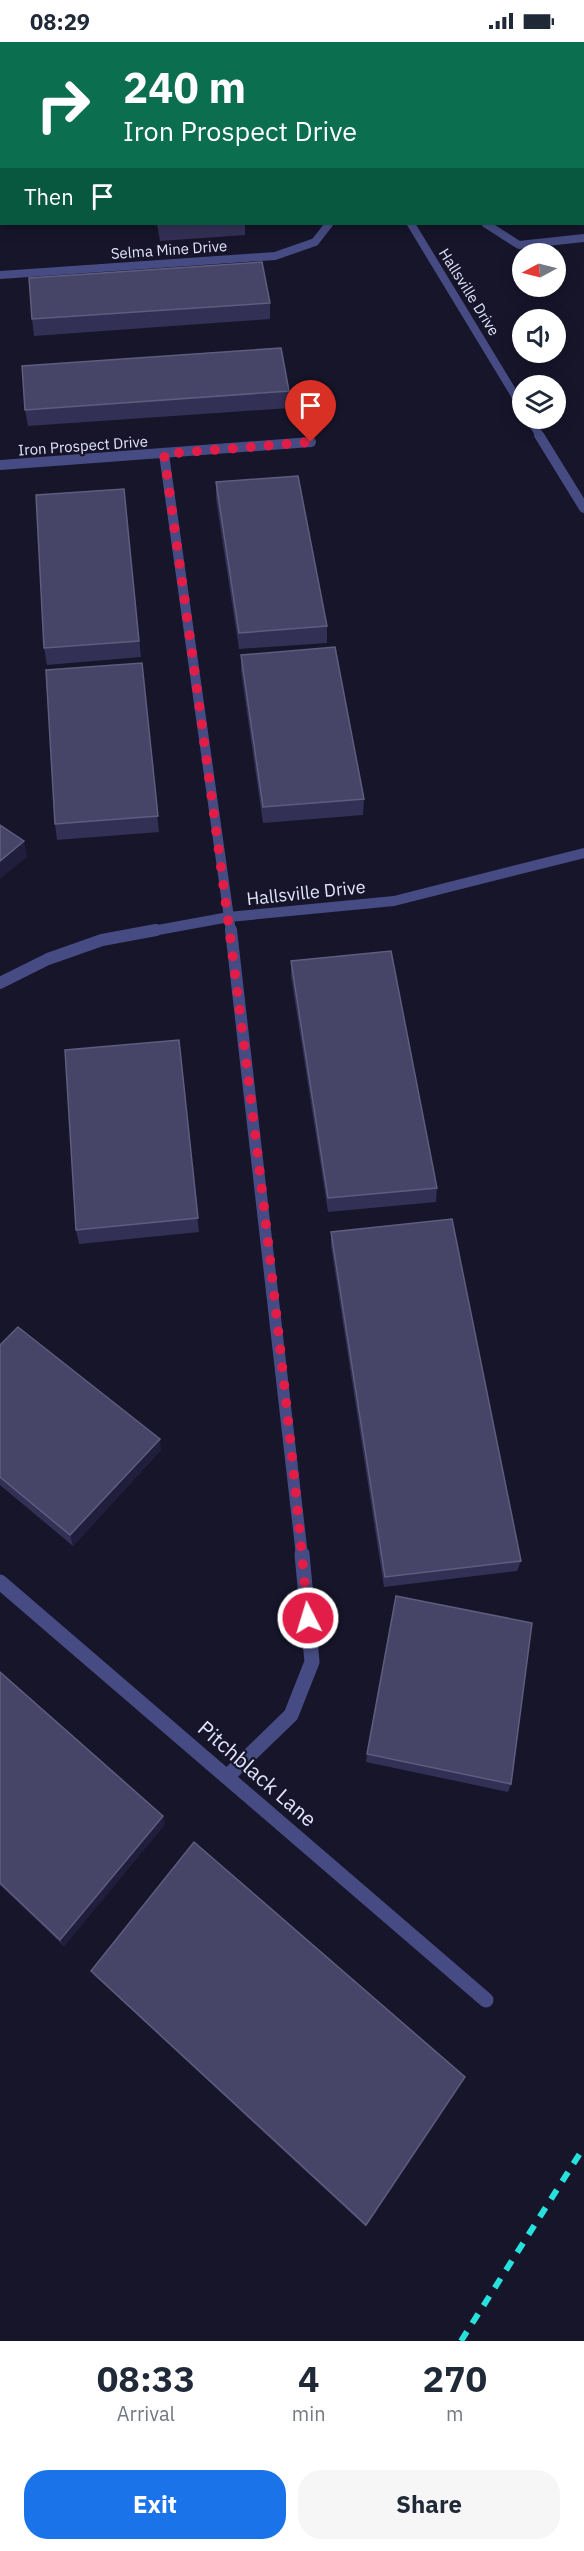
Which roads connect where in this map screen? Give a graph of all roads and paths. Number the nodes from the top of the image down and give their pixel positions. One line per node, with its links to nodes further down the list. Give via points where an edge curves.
1 (327, 225): 5 (street, Selma Mine Drive, via 315,242 275,256)
2 (412, 225): 6 (street, Hallsville Drive)
3 (488, 225): 4 (street, via 519,244)
4 (584, 238)
5 (0, 275)
6 (512, 391)
7 (536, 429): 11 (street)
8 (311, 442): 9 (street, Iron Prospect Drive)
9 (164, 454): 10 (street, Iron Prospect Drive); 13 (street)
10 (0, 465)
11 (584, 508)
12 (584, 853): 13 (street, Hallsville Drive, via 394,901)
13 (229, 917): 14 (street, Hallsville Drive, via 102,940 48,959); 16 (street, via 312,1662 291,1715)
14 (0, 983)
15 (0, 1582): 16 (street, Pitchblack Lane)
16 (228, 1776): 17 (street, Pitchblack Lane)
17 (486, 2000)

